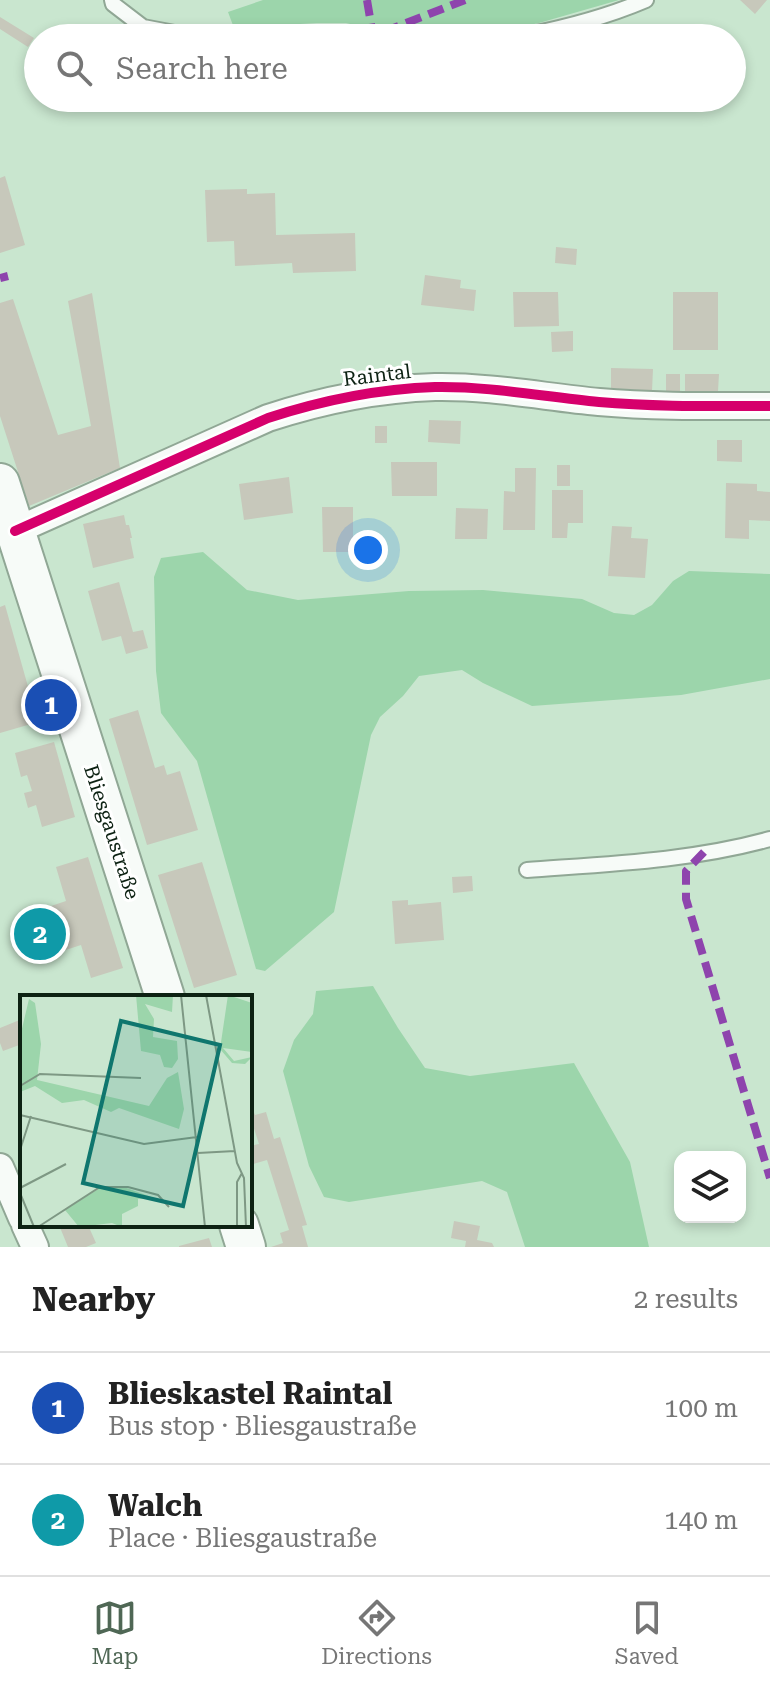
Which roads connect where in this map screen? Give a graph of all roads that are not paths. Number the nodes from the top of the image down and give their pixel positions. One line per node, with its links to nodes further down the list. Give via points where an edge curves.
1 (112, 0): 3 (lane)
2 (646, 0): 4 (lane)
3 (139, 24)
4 (574, 24)
5 (770, 406): 7 (street, Raintal, via 653,405 438,387 356,394 268,418)
6 (0, 483): 7 (main road, Bliesgaustraße)
7 (15, 531): 10 (main road, Bliesgaustraße)
8 (770, 839): 9 (lane, via 651,860)
9 (527, 870)
10 (164, 995)
11 (0, 1167): 12 (street)
12 (20, 1213)
13 (26, 1227): 15 (street)
14 (240, 1227): 16 (main road)
15 (35, 1247)
16 (246, 1247)

